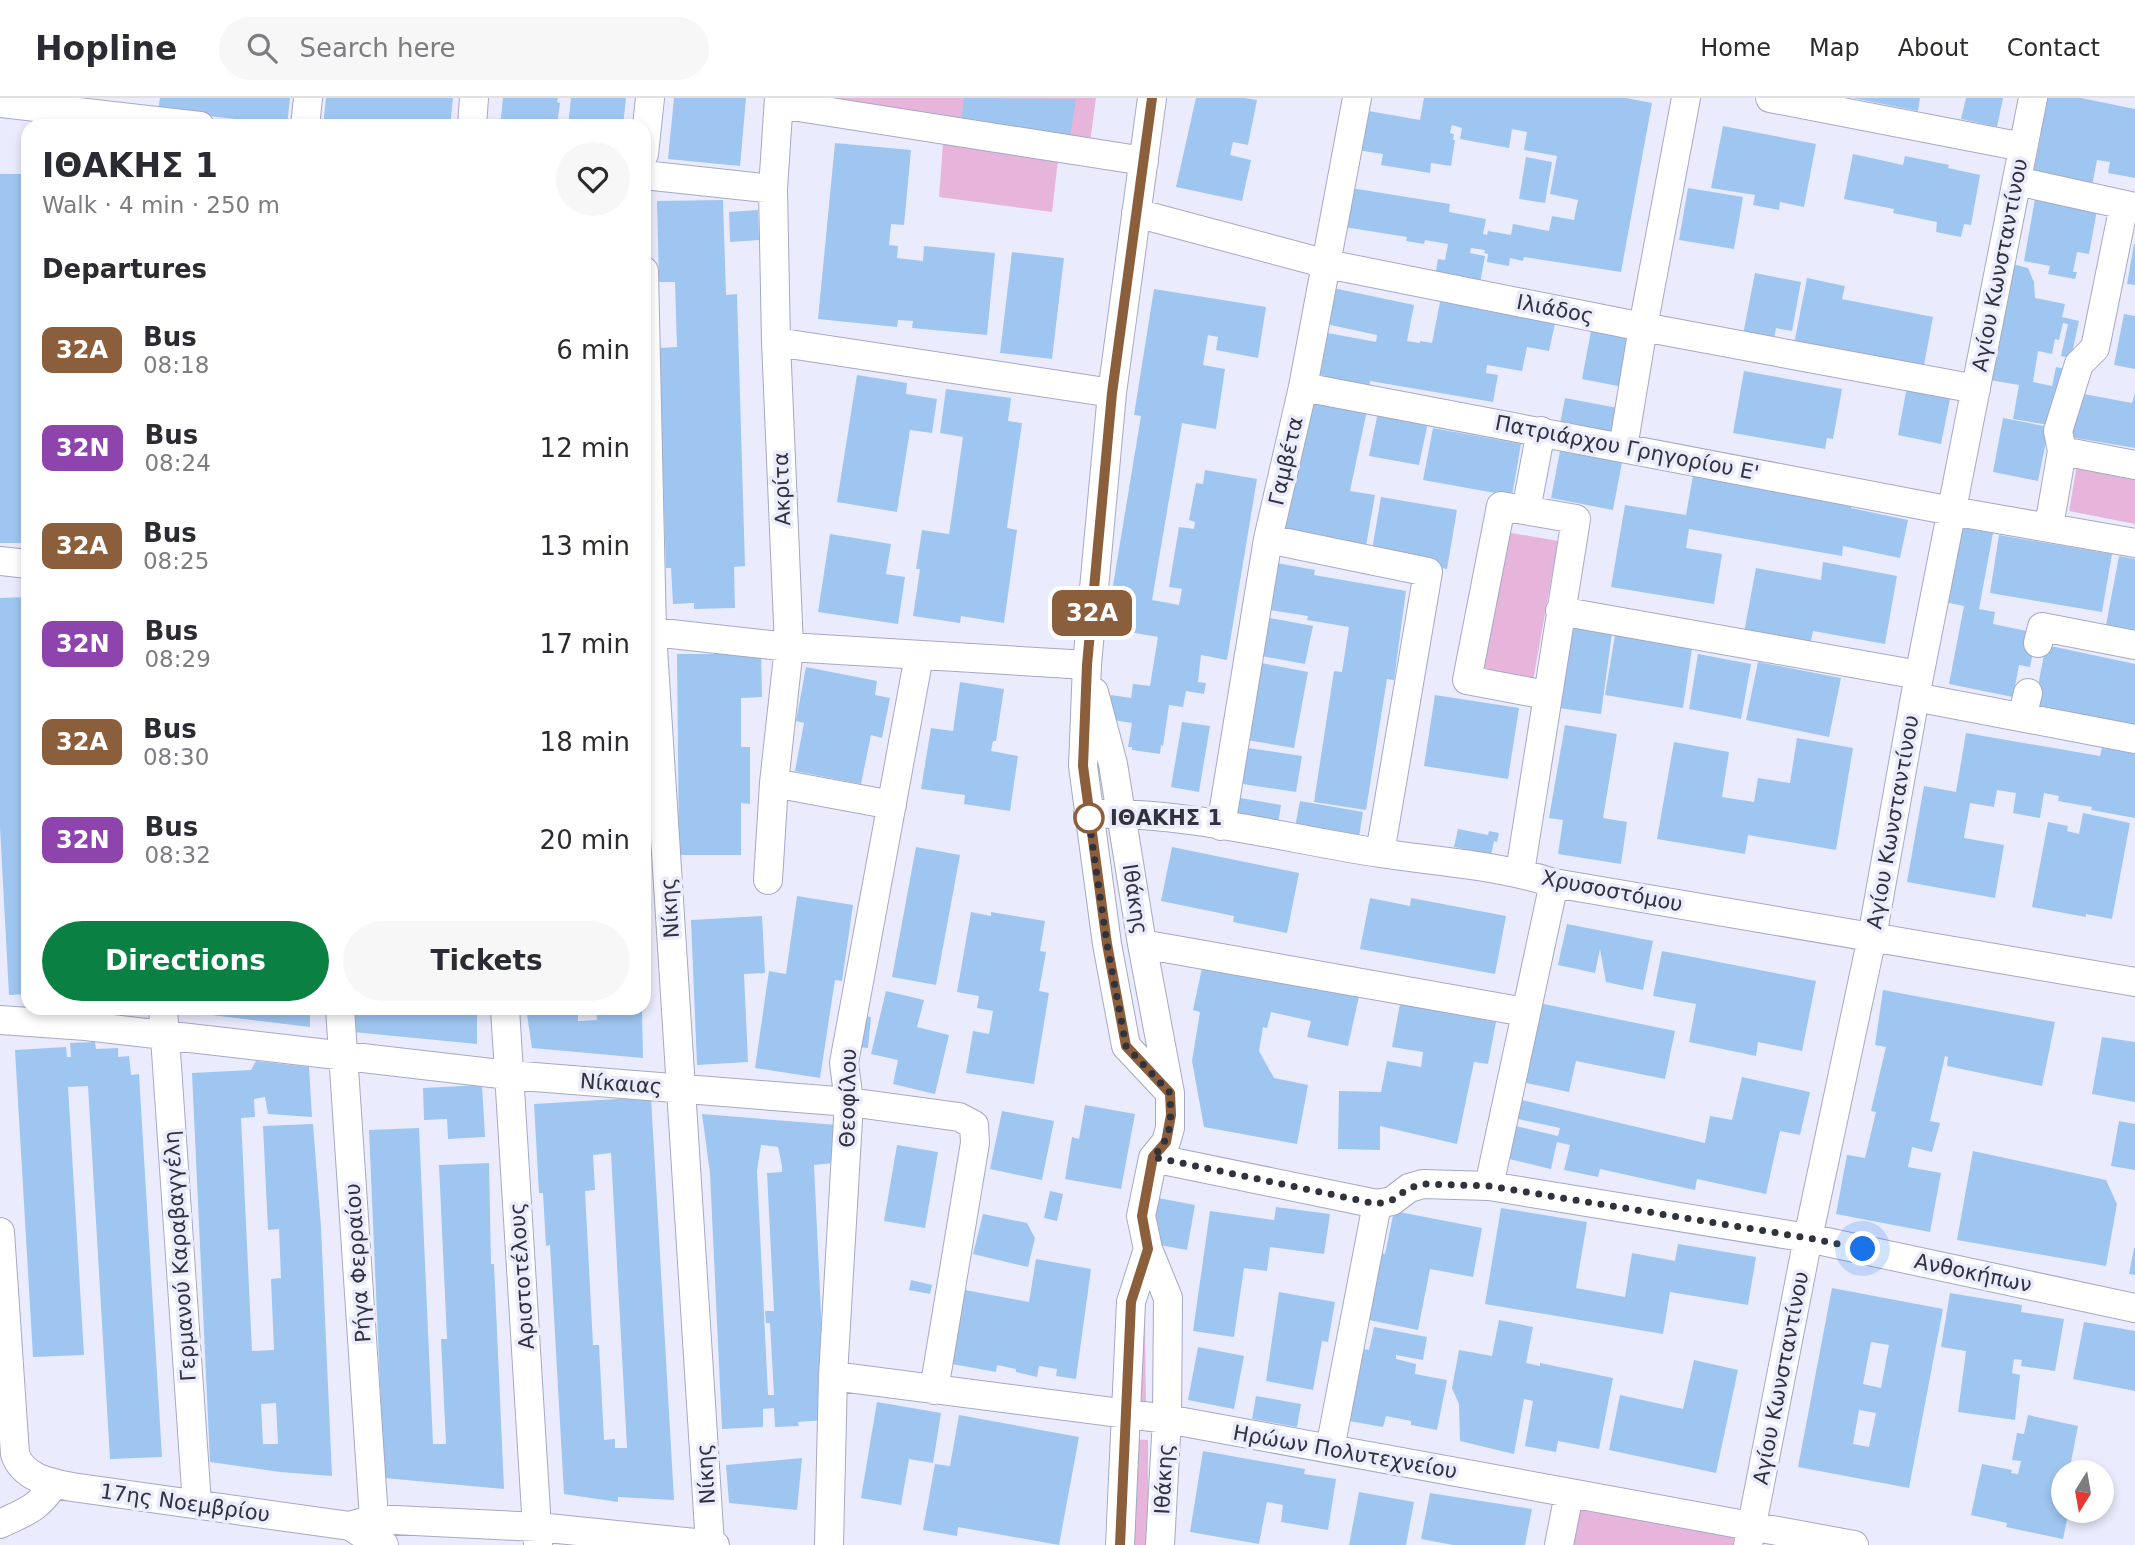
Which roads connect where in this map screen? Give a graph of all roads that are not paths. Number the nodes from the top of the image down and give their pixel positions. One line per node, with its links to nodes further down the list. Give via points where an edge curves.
1 (308, 98): 13 (street)
2 (474, 98): 14 (street)
3 (650, 98): 15 (street)
4 (1152, 98): 17 (street, Ιθάκης)
5 (1357, 98): 23 (street, Γαμβέτα)
6 (1686, 98): 24 (street)
7 (1770, 98): 16 (street)
8 (2033, 98): 16 (street, Αγίου Κωνσταντίνου)
9 (779, 101): 17 (street); 20 (street, Ακρίτα)
10 (0, 103): 11 (street)
11 (135, 114): 12 (street)
12 (162, 119)
13 (306, 119)
14 (472, 119)
15 (648, 119)
16 (2023, 148): 19 (street, Αγίου Κωνσταντίνου)
17 (1144, 161): 22 (street, Ιθάκης)
18 (651, 176): 20 (street)
19 (2017, 181): 21 (street); 27 (street, Αγίου Κωνσταντίνου)
20 (773, 189): 25 (street, Ακρίτα)
21 (2129, 206): 31 (street, via 2095,348 2078,364 2058,431)
22 (1136, 213): 23 (street, Ιλιάδος); 28 (street, Ιθάκης)
23 (1327, 264): 24 (street, Ιλιάδος); 26 (street, Γαμβέτα)
24 (1643, 327): 27 (street, Ιλιάδος); 30 (street)
25 (776, 342): 28 (street); 44 (street, Ακρίτα)
26 (1303, 387): 29 (street, Πατριάρχου Γρηγορίου Ε'); 36 (street, Γαμβέτα)
27 (1976, 389): 34 (street, Αγίου Κωνσταντίνου)
28 (1112, 393): 46 (street, Ιθάκης)
29 (1541, 431): 30 (street, Πατριάρχου Γρηγορίου Ε'); 33 (street)
30 (1623, 448): 34 (street, Πατριάρχου Γρηγορίου Ε')
31 (2062, 451): 32 (street); 35 (street)
32 (2135, 465)
33 (1527, 510): 40 (street, via 1576,519); 49 (street, via 1501,506 1467,680)
34 (1952, 511): 35 (street); 48 (street, Αγίου Κωνσταντίνου)
35 (2049, 526): 37 (street)
36 (1268, 539): 55 (street, Γαμβέτα); 56 (street, via 1428,572)
37 (2135, 542)
38 (0, 561): 39 (street)
39 (21, 563)
40 (1560, 611): 48 (street); 49 (street)
41 (651, 632): 44 (street)
42 (2040, 635): 43 (street)
43 (2135, 645)
44 (789, 647): 45 (street); 51 (street, Ακρίτα)
45 (919, 656): 46 (street); 52 (street, Θεοφίλου)
46 (1087, 665): 53 (street, Ιθάκης, via 1114,764); 54 (street, Ιθάκης, via 1083,766)
47 (651, 672): 70 (street, Νίκης)
48 (1917, 686): 50 (street, via 2025,705); 60 (street, Αγίου Κωνσταντίνου)
49 (1546, 695): 57 (street)
50 (2135, 739)
51 (774, 783): 52 (street); 58 (street, Ακρίτα)
52 (891, 805): 72 (street, Θεοφίλου, via 844,1063)
53 (1121, 813): 54 (street, Χρυσοστόμου); 55 (street, Χρυσοστόμου); 61 (street, Ιθάκης)
54 (1088, 814): 71 (street, Ιθάκης, via 1126,1046)
55 (1221, 825): 56 (street, Χρυσοστόμου)
56 (1380, 853): 57 (street, Χρυσοστόμου)
57 (1520, 872): 59 (street, Χρυσοστόμου)
58 (768, 880)
59 (1554, 883): 60 (street, Χρυσοστόμου); 63 (street)
60 (1872, 937): 62 (street, Χρυσοστόμου); 77 (street, Αγίου Κωνσταντίνου)
61 (1142, 944): 63 (street); 71 (street, Ιθάκης)
62 (2135, 982)
63 (1525, 1012): 74 (street)
64 (341, 1015): 68 (street, Ρήγα Φερραίου)
65 (505, 1015): 69 (street, Αριστοτέλους)
66 (0, 1020): 67 (street, Νίκαιας, via 86,1026)
67 (164, 1021): 68 (street, Νίκαιας); 87 (street, Γερμανού Καραβαγγέλη)
68 (344, 1057): 69 (street, Νίκαιας); 90 (street, Ρήγα Φερραίου)
69 (509, 1075): 70 (street, Νίκαιας); 91 (street, Αριστοτέλους)
70 (682, 1089): 72 (street, Νίκαιας); 93 (street, Νίκης)
71 (1170, 1093): 73 (street, Ιθάκης, via 1170,1128 1166,1142)
72 (849, 1102): 80 (street, Θεοφίλου); 81 (street, Νίκαιας, via 952,1116 974,1125 967,1197)
73 (1153, 1157): 75 (street); 78 (street, Ιθάκης, via 1142,1216)
74 (1489, 1186): 75 (street, Ανθοκήπων, via 1423,1184); 77 (street, Ανθοκήπων)
75 (1377, 1204): 84 (street)
76 (0, 1232): 85 (street, 17ης Νοεμβρίου, via 17,1461 38,1478)
77 (1808, 1238): 79 (street, Ανθοκήπων); 89 (street, Αγίου Κωνσταντίνου)
78 (1148, 1249): 82 (street, Ιθάκης, via 1131,1302); 83 (street, Ιθάκης, via 1168,1298)
79 (2135, 1308)
80 (833, 1376): 81 (street, Ηρώων Πολυτεχνείου); 94 (street, Θεοφίλου)
81 (934, 1390): 82 (street, Ηρώων Πολυτεχνείου)
82 (1126, 1414): 83 (street, Ηρώων Πολυτεχνείου); 95 (street, Ιθάκης)
83 (1167, 1419): 84 (street, Ηρώων Πολυτεχνείου); 96 (street, Ιθάκης)
84 (1330, 1449): 86 (street, Ηρώων Πολυτεχνείου)
85 (55, 1483): 87 (street, 17ης Νοεμβρίου); 88 (street, via 34,1508)
86 (1569, 1494): 89 (street, Ηρώων Πολυτεχνείου); 97 (street)
87 (197, 1504): 90 (street, 17ης Νοεμβρίου)
88 (0, 1524)
89 (1750, 1535): 98 (street, Ηρώων Πολυτεχνείου)
90 (364, 1536): 91 (street, 17ης Νοεμβρίου); 92 (street, 17ης Νοεμβρίου)
91 (538, 1536): 93 (street, 17ης Νοεμβρίου)
92 (384, 1545)
93 (712, 1545)
94 (829, 1545)
95 (1120, 1545)
96 (1160, 1545)
97 (1559, 1545)
98 (1854, 1545)

